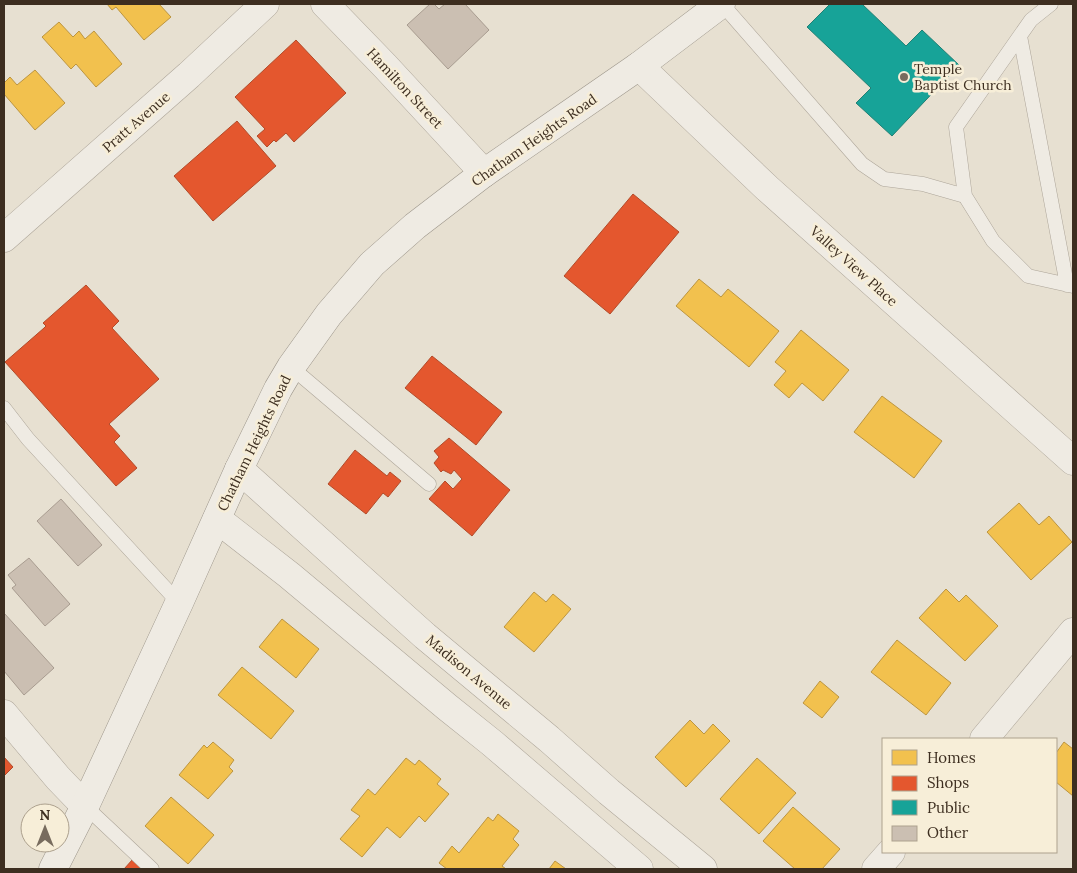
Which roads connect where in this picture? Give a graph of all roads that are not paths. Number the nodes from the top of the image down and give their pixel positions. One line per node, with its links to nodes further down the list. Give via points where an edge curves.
1 (265, 4): 9 (street, Pratt Avenue, via 189,76)
2 (324, 4): 7 (street, Hamilton Street)
3 (721, 4): 6 (street, Chatham Heights Road); 8 (lane, via 862,164 884,179 923,184)
4 (1051, 4): 5 (lane, via 1031,20)
5 (1020, 36): 8 (lane, via 956,127); 10 (lane)
6 (639, 66): 7 (street, Chatham Heights Road); 13 (street, Valley View Place, via 767,188)
7 (484, 173): 11 (street, Chatham Heights Road, via 372,264 329,314)
8 (965, 196): 10 (lane, via 993,241 1028,276)
9 (4, 238)
10 (1070, 285)
11 (291, 367): 14 (street, Chatham Heights Road); 15 (lane)
12 (4, 408): 17 (lane, via 28,439)
13 (1073, 461)
14 (239, 469): 16 (street, Chatham Heights Road); 26 (street, Madison Avenue, via 425,636)
15 (429, 484)
16 (217, 519): 17 (street, Chatham Heights Road); 25 (street, via 492,743)
17 (179, 603): 21 (street, Chatham Heights Road)
18 (1073, 632): 20 (street)
19 (4, 714): 21 (street)
20 (985, 738)
21 (85, 806): 23 (street, Chatham Heights Road); 24 (lane)
22 (890, 853): 27 (street)
23 (53, 869)
24 (152, 869)
25 (639, 869)
26 (703, 869)
27 (876, 869)

